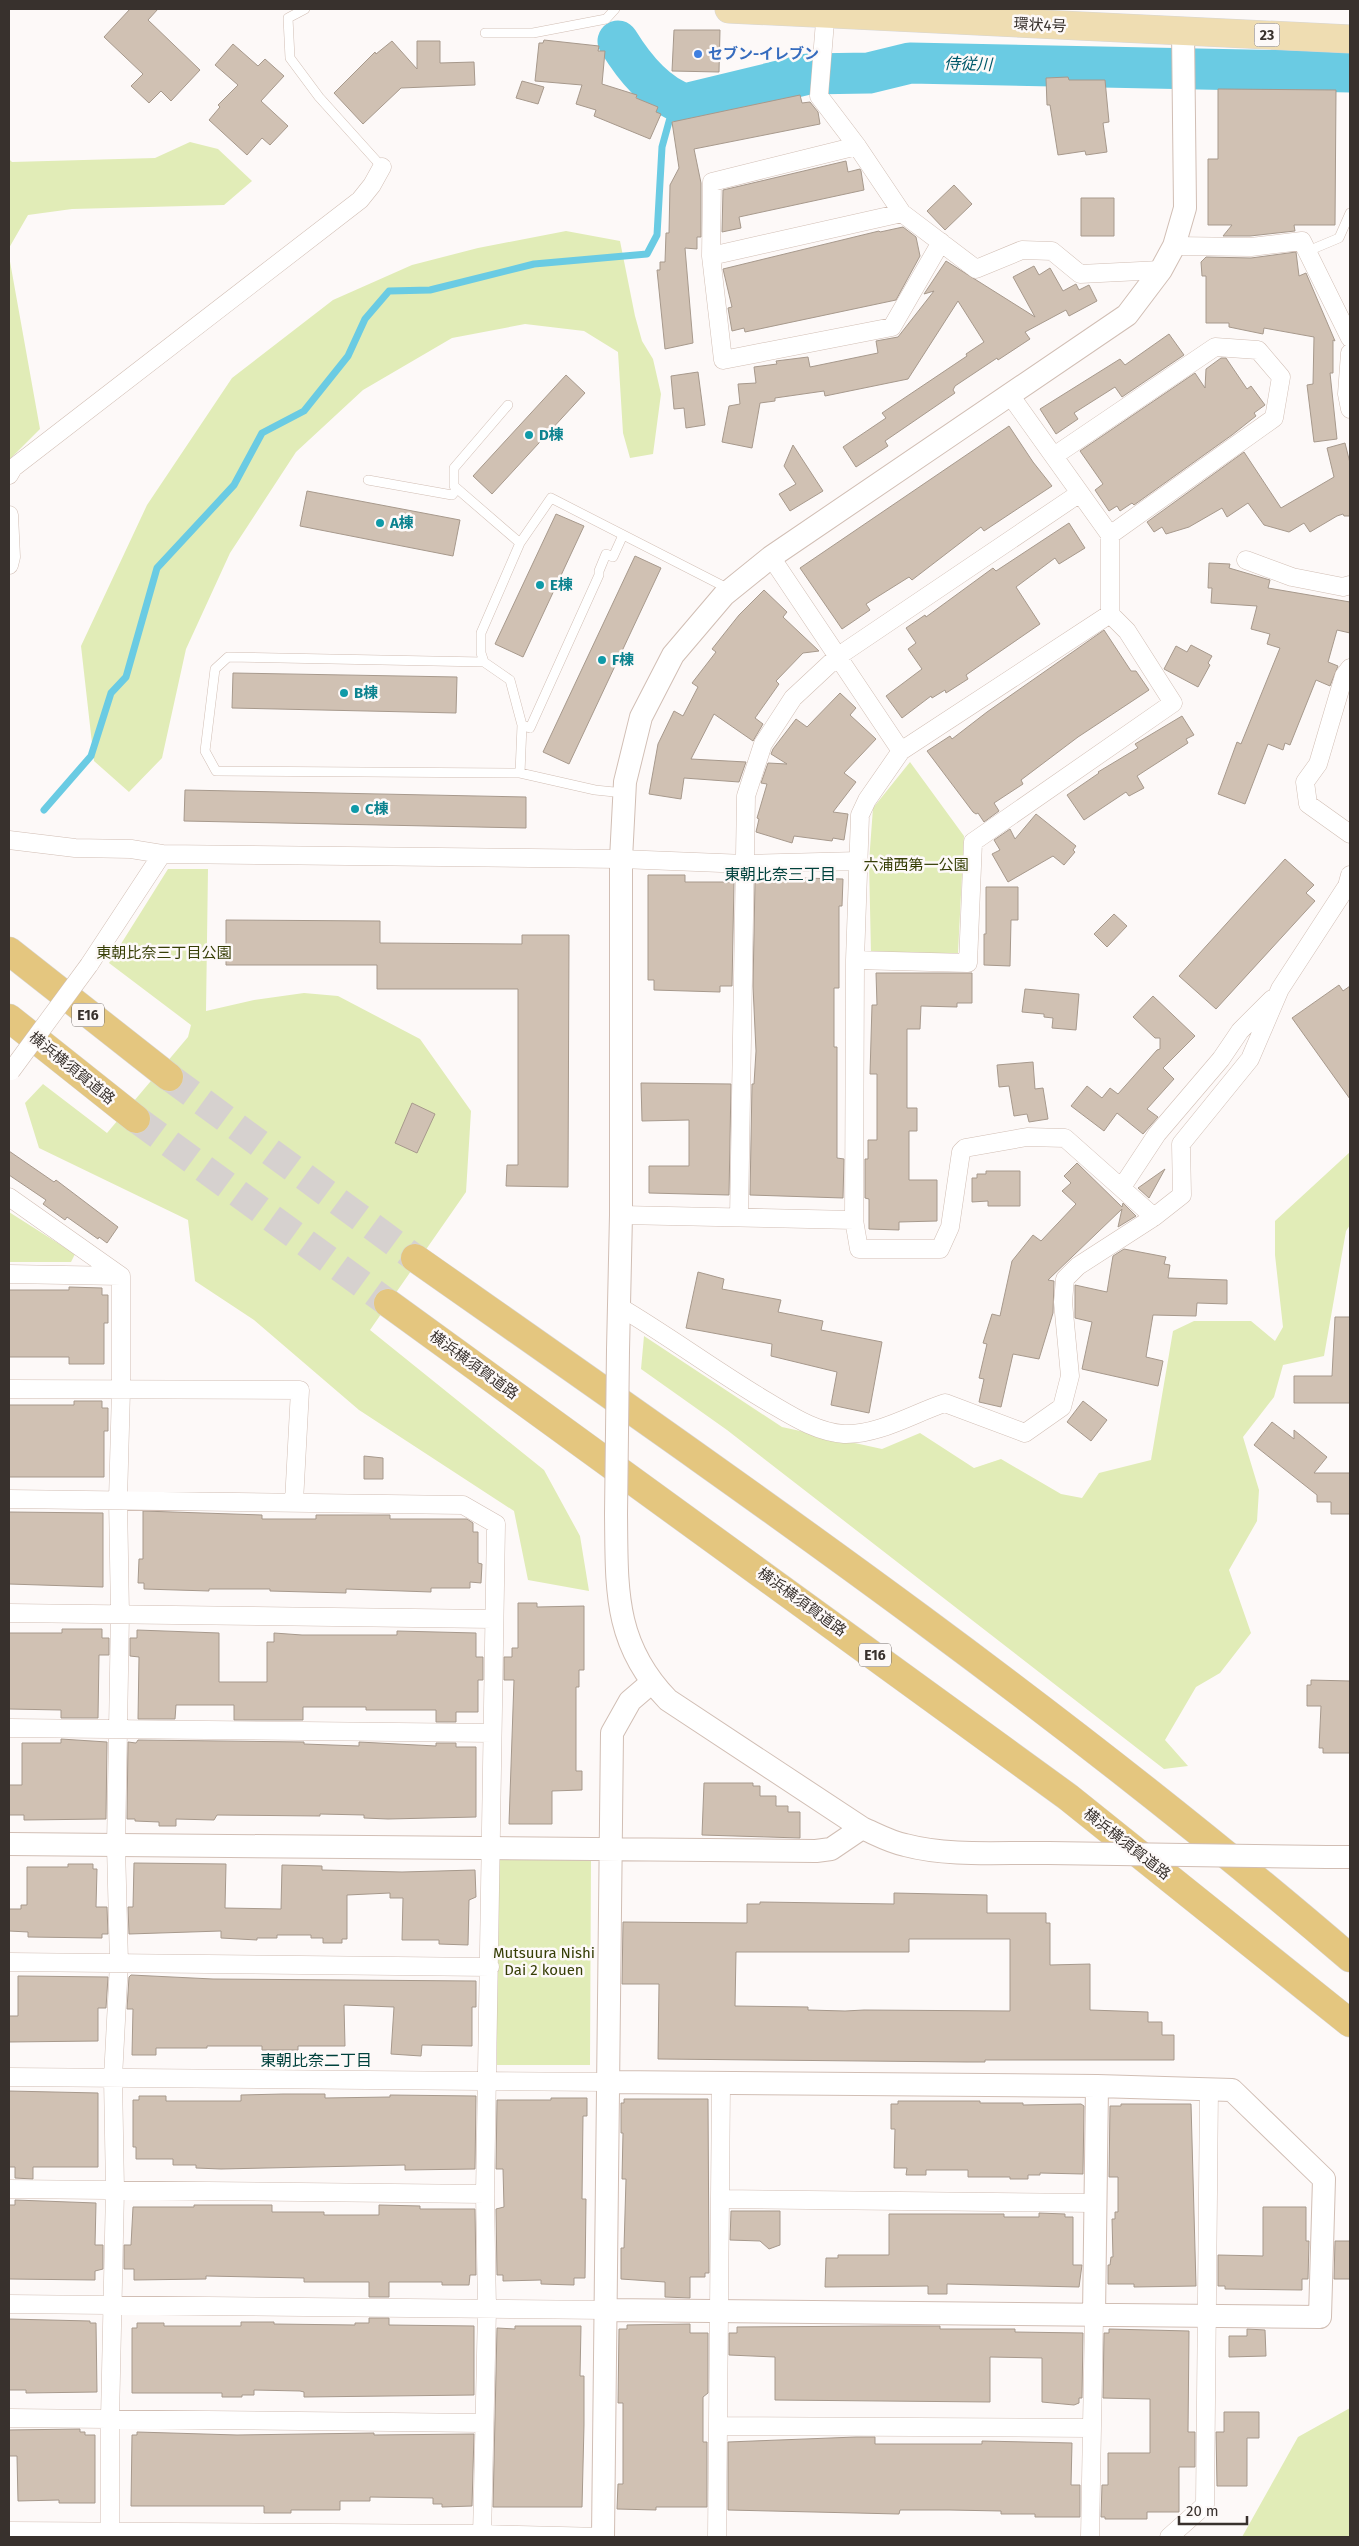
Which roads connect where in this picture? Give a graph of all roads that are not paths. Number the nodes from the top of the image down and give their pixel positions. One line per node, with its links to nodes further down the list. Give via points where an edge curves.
1 (305, 9): 9 (lane, via 288,18 290,58 319,97)
2 (615, 9): 6 (lane, via 606,19 533,33)
3 (729, 9): 4 (main road, 環状4号 / 23)
4 (826, 11): 5 (main road, 環状4号 / 23); 8 (street, via 819,96)
5 (1183, 31): 7 (main road, 環状4号 / 23); 13 (street, via 1185,208)
6 (485, 33)
7 (1350, 40)
8 (857, 146): 10 (street); 15 (street, via 712,182)
9 (382, 167): 23 (street, via 360,200 13,468)
10 (902, 213): 12 (street); 15 (street)
11 (1350, 213): 14 (lane, via 1339,238)
12 (941, 242): 15 (street, via 892,326 723,360); 16 (street, via 976,269 1022,250 1052,251 1080,274)
13 (1174, 246): 14 (street, via 1251,247 1302,240); 16 (street)
14 (1308, 252): 17 (street)
15 (711, 256)
16 (1161, 270): 19 (street, via 1127,315)
17 (1350, 338)
18 (1350, 353): 21 (street, via 1347,394)
19 (1010, 395): 22 (street); 31 (street)
20 (508, 405): 25 (lane, via 454,468 454,486)
21 (1350, 409)
22 (1054, 456): 26 (street); 28 (street, via 1215,346 1258,350 1281,377 1274,418)
23 (9, 475)
24 (368, 480): 25 (lane, via 452,495)
25 (458, 489): 30 (lane)
26 (1080, 493): 28 (street); 37 (street)
27 (9, 515): 33 (street)
28 (1110, 535): 36 (street)
29 (624, 536): 30 (lane, via 551,498); 35 (lane); 40 (lane, via 613,557 606,554 530,728)
30 (520, 543): 38 (lane, via 481,633)
31 (771, 557): 35 (street); 37 (street)
32 (1246, 560): 34 (street, via 1292,577 1343,587)
33 (9, 565)
34 (1350, 584)
35 (731, 590): 43 (street, via 673,655 641,717)
36 (1110, 614): 41 (street); 52 (street, via 1127,631 1173,703 973,842 968,963)
37 (837, 657): 41 (street); 49 (street, via 792,698 763,744 746,796)
38 (484, 662): 40 (lane, via 510,680); 42 (lane, via 228,657 215,669 205,751 216,771)
39 (1350, 668): 44 (street, via 1344,676 1318,764 1305,782 1308,804)
40 (522, 725): 42 (lane)
41 (901, 751): 48 (street, via 860,815)
42 (520, 773): 43 (lane, via 595,790)
43 (624, 793): 47 (street)
44 (1350, 834)
45 (9, 840): 46 (street)
46 (162, 854): 47 (street); 55 (street, bridge, via 89,965)
47 (621, 859): 49 (street); 60 (street)
48 (859, 860): 49 (street); 52 (street)
49 (746, 864): 61 (street)
50 (1350, 875): 53 (street, via 1347,886)
51 (9, 951): 56 (highway, E16)
52 (855, 960): 63 (street)
53 (1279, 991): 58 (street, via 1240,1031 1157,1134); 62 (street, via 1250,1058 1181,1144 1182,1195)
54 (9, 1018): 57 (highway, 横浜横須賀道路)
55 (10, 1073)
56 (169, 1077)
57 (136, 1119)
58 (1122, 1187): 62 (street); 63 (street, via 1065,1138 1027,1137 965,1148 961,1152 950,1227 940,1249 859,1249)
59 (9, 1197): 66 (street)
60 (621, 1215): 61 (street); 68 (street)
61 (739, 1216): 63 (street)
62 (1154, 1217): 68 (street, via 1078,1266 1065,1279 1063,1302 1070,1376 1062,1407 1025,1433 946,1403 877,1428 846,1434 823,1430 798,1420 736,1383)
63 (854, 1220)
64 (415, 1258): 87 (highway, via 763,1503 1026,1696 1177,1813)
65 (9, 1274): 66 (street)
66 (121, 1276): 70 (street)
67 (388, 1302): 91 (highway, 横浜横須賀道路 / E16, via 1068,1797)
68 (618, 1306): 77 (street, bridge, via 617,1582 622,1619 638,1662)
69 (9, 1389): 70 (street)
70 (121, 1390): 72 (street); 73 (street, via 300,1390)
71 (9, 1499): 72 (street)
72 (118, 1500): 73 (street); 75 (street)
73 (294, 1502): 76 (street, via 463,1505 496,1524)
74 (9, 1614): 75 (street)
75 (120, 1614): 76 (street); 79 (street)
76 (493, 1619): 80 (street)
77 (651, 1683): 81 (street, via 680,1709); 85 (street, via 630,1701 612,1733)
78 (9, 1728): 79 (street)
79 (117, 1729): 80 (street); 83 (street)
80 (492, 1733): 84 (street)
81 (862, 1828): 85 (street, via 830,1849 816,1851); 86 (street, bridge, via 890,1841 923,1848)
82 (9, 1844): 83 (street)
83 (116, 1846): 84 (street); 89 (street)
84 (491, 1848): 85 (street); 90 (street)
85 (611, 1849): 95 (street)
86 (1350, 1857)
87 (1350, 1958)
88 (9, 1962): 89 (street)
89 (119, 1963): 90 (street); 93 (street)
90 (490, 1967): 94 (street)
91 (1350, 2023)
92 (9, 2077): 93 (street)
93 (114, 2078): 94 (street); 100 (street)
94 (486, 2079): 95 (street); 101 (street)
95 (609, 2082): 96 (street); 107 (street)
96 (721, 2084): 97 (street); 102 (street)
97 (1097, 2086): 98 (street); 103 (street)
98 (1210, 2088): 110 (street); 110 (street, via 1232,2090 1324,2179 1320,2317)
99 (9, 2189): 100 (street)
100 (115, 2190): 101 (street); 105 (street)
101 (485, 2194): 106 (street)
102 (720, 2199): 103 (street); 108 (street)
103 (1095, 2203): 109 (street)
104 (9, 2304): 105 (street)
105 (112, 2305): 106 (street); 112 (street)
106 (488, 2310): 107 (street); 113 (street)
107 (607, 2310): 108 (street); 119 (street)
108 (719, 2312): 109 (street); 114 (street)
109 (1094, 2316): 110 (street); 115 (street)
110 (1206, 2317): 122 (street, via 1205,2505)
111 (9, 2418): 112 (street)
112 (110, 2419): 113 (street); 117 (street)
113 (483, 2423): 118 (street)
114 (718, 2426): 115 (street); 120 (street)
115 (1091, 2428): 121 (street)
116 (9, 2531): 117 (street)
117 (110, 2534): 118 (street)
118 (482, 2536): 119 (street)
119 (603, 2537)
120 (717, 2537)
121 (1090, 2537)
122 (1169, 2537)

